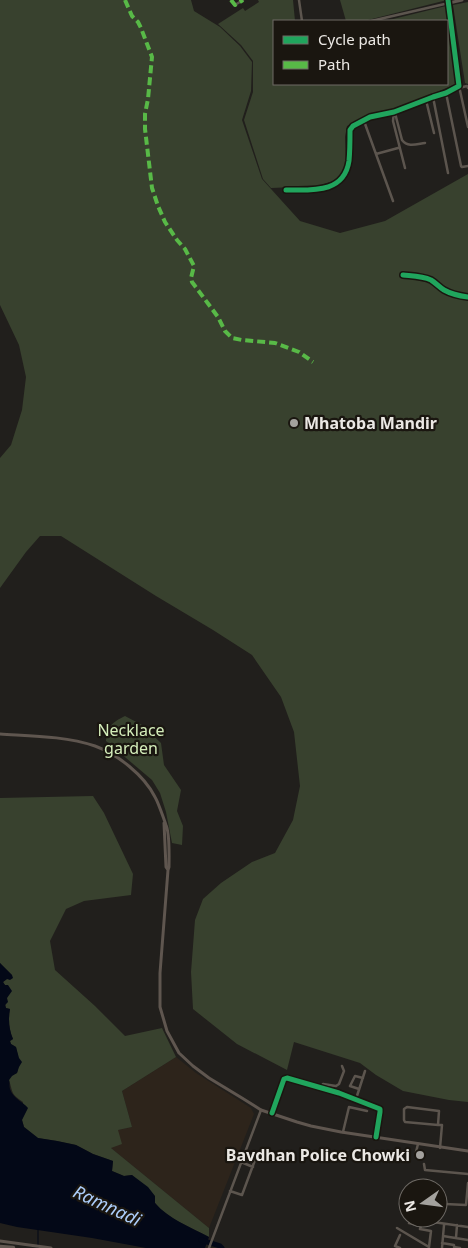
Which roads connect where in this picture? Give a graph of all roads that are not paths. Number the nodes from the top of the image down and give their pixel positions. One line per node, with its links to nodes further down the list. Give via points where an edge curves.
1 (231, 0): 2 (street, via 235,5)
2 (243, 0)
3 (299, 0): 6 (street)
4 (462, 0): 5 (main road)
5 (449, 2): 7 (street); 8 (street)
6 (302, 20)
7 (375, 20)
8 (459, 87): 9 (street); 10 (street); 15 (street)
9 (468, 88)
10 (446, 93): 11 (street); 20 (street, via 461,166)
11 (432, 97): 12 (street); 22 (street)
12 (426, 100): 13 (street); 16 (street)
13 (394, 111): 14 (street); 17 (street, via 404,143); 18 (street)
14 (364, 121): 19 (street); 23 (street, via 350,130 348,163 340,181 320,189)
15 (468, 127)
16 (434, 133)
17 (425, 143)
18 (399, 148): 19 (street); 21 (street)
19 (376, 154): 24 (street)
20 (468, 166)
21 (405, 168)
22 (448, 173)
23 (286, 190)
24 (393, 202)
25 (403, 274): 26 (street, via 431,280 443,290)
26 (468, 297)
27 (0, 734): 34 (main road, via 69,740 95,746 112,754 148,786 164,822 168,870 159,985 160,1007 167,1031 178,1053 193,1066)
28 (342, 1066): 31 (street, via 344,1071 338,1085 323,1084)
29 (365, 1071): 30 (street)
30 (363, 1078): 32 (street); 32 (street, via 355,1076 350,1086)
31 (321, 1088): 33 (street); 36 (street, via 285,1078)
32 (359, 1089): 33 (street)
33 (356, 1099): 39 (street, via 380,1110)
34 (261, 1110): 36 (main road); 45 (street)
35 (367, 1111): 38 (street, via 349,1107)
36 (272, 1113): 38 (main road)
37 (438, 1125): 37 (street, via 439,1111 404,1109 405,1122); 41 (street, via 442,1125)
38 (343, 1132): 39 (main road)
39 (376, 1138): 40 (main road)
40 (418, 1144): 41 (main road); 42 (street)
41 (440, 1148): 43 (main road)
42 (416, 1152)
43 (468, 1152)
44 (255, 1160): 47 (street)
45 (241, 1162): 47 (street); 50 (street)
46 (424, 1164): 48 (street, via 425,1170)
47 (253, 1167): 50 (street, via 242,1195)
48 (468, 1174)
49 (468, 1183): 52 (street)
50 (230, 1190): 68 (street)
51 (448, 1204): 52 (street)
52 (467, 1205)
53 (448, 1224): 54 (street)
54 (457, 1225): 55 (street); 61 (street)
55 (468, 1227)
56 (397, 1228): 70 (street)
57 (420, 1228): 70 (street, via 431,1231)
58 (444, 1228): 60 (street)
59 (400, 1235): 69 (street, via 395,1246)
60 (443, 1236): 61 (street); 64 (street)
61 (456, 1238): 62 (street)
62 (468, 1240)
63 (0, 1241): 65 (main road)
64 (442, 1243): 71 (street); 72 (street, via 454,1245)
65 (11, 1246): 66 (highway); 67 (main road)
66 (0, 1247)
67 (49, 1248)
68 (209, 1248)
69 (400, 1248)
70 (429, 1248)
71 (442, 1248)
72 (454, 1248): 73 (street)
73 (460, 1248)

